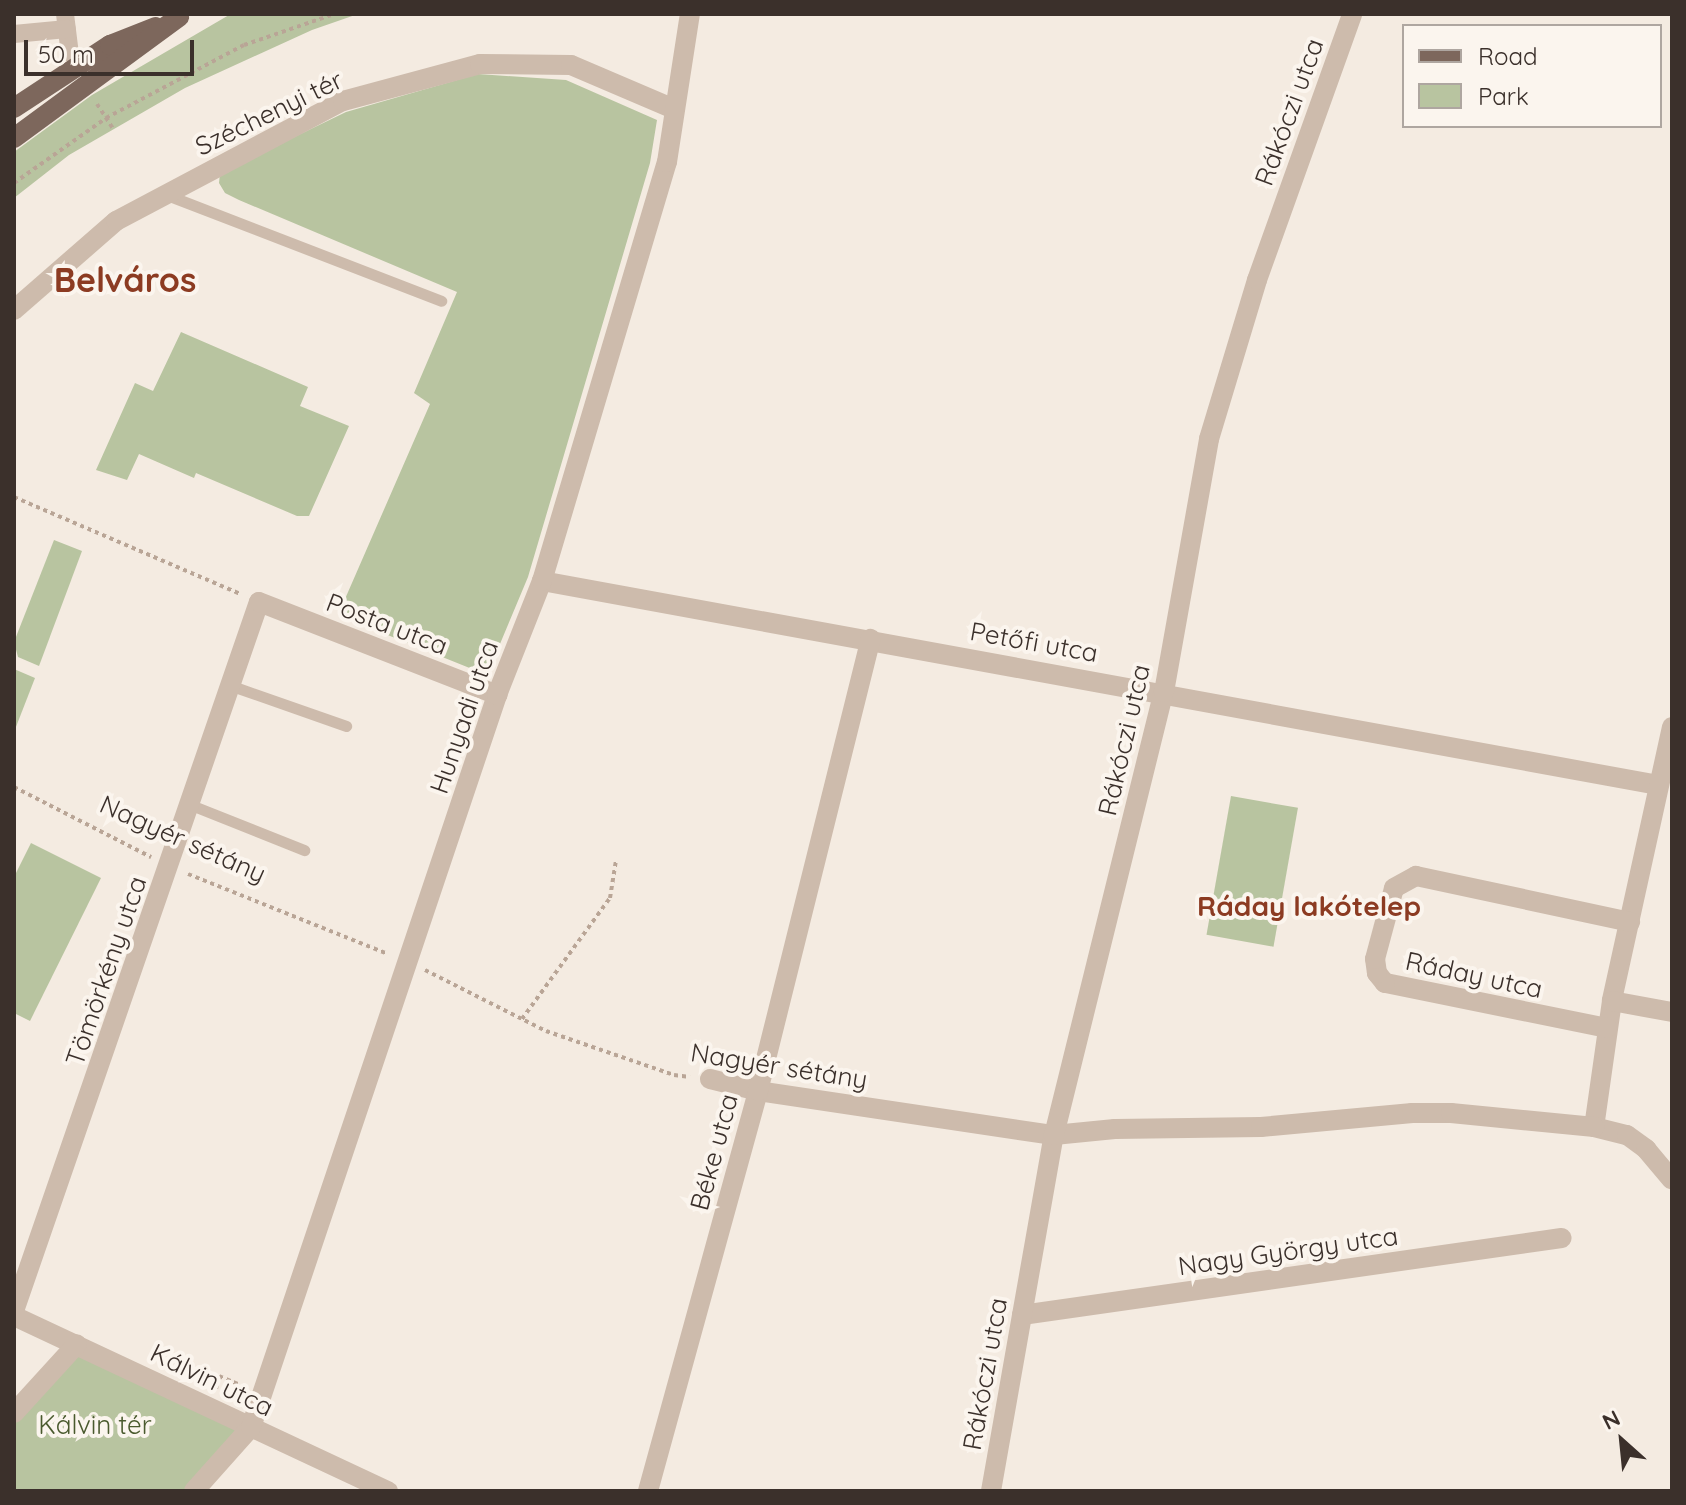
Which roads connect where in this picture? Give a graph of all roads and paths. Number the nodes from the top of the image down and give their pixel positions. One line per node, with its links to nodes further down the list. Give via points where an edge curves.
1 (35, 14): 7 (street)
2 (334, 14): 12 (path, via 244,45)
3 (690, 14): 11 (street, Hunyadi utca)
4 (1352, 14): 24 (street, Rákóczi utca, via 1257,280 1209,439)
5 (182, 16): 10 (main road, via 110,45); 14 (main road)
6 (66, 22): 7 (street); 8 (street)
7 (21, 34)
8 (70, 53)
9 (92, 95): 12 (path)
10 (14, 108)
11 (674, 109): 16 (street, Széchenyi tér, via 571,65 480,64 343,101); 20 (street, Hunyadi utca, via 667,162)
12 (106, 118): 13 (path); 15 (path)
13 (113, 129)
14 (14, 138)
15 (14, 183)
16 (166, 194): 17 (lane); 18 (street, Széchenyi tér, via 116,221)
17 (441, 301)
18 (14, 310)
19 (14, 497): 21 (path)
20 (542, 581): 22 (street, Petőfi utca); 25 (street, Hunyadi utca)
21 (259, 602): 23 (street, Tömörkény utca); 25 (street, Posta utca)
22 (871, 639): 24 (street, Petőfi utca); 41 (street, Béke utca)
23 (232, 686): 26 (lane); 30 (street, Tömörkény utca)
24 (1164, 692): 28 (street, Petőfi utca); 43 (street, Rákóczi utca)
25 (497, 695): 35 (street, Hunyadi utca)
26 (346, 726)
27 (1670, 741): 28 (street)
28 (1658, 785): 34 (street)
29 (14, 787): 33 (path, Nagyér sétány)
30 (191, 805): 31 (lane); 33 (street, Tömörkény utca)
31 (304, 850)
32 (616, 861): 38 (path, via 610,898)
33 (170, 867): 35 (path, Nagyér sétány); 46 (street, Tömörkény utca)
34 (1630, 922): 36 (street); 39 (street, Ráday utca, via 1416,876 1394,888 1375,959 1385,983)
35 (409, 962): 38 (path, Nagyér sétány); 50 (street, Hunyadi utca)
36 (1612, 1001): 37 (street); 39 (street)
37 (1672, 1012)
38 (522, 1019): 40 (path, Nagyér sétány, via 674,1075)
39 (1607, 1028): 42 (street)
40 (710, 1079): 41 (street, Nagyér sétány)
41 (758, 1091): 43 (street, Nagyér sétány); 53 (street, Béke utca)
42 (1594, 1127): 43 (street, Nagyér sétány, via 1425,1113 1261,1127); 44 (street, via 1627,1135)
43 (1054, 1135): 47 (street, Rákóczi utca)
44 (1672, 1180)
45 (1562, 1238): 47 (street, Nagy György utca)
46 (14, 1313): 48 (street, Kálvin utca)
47 (1022, 1315): 54 (street, Rákóczi utca)
48 (77, 1344): 49 (street); 50 (street, Kálvin utca)
49 (14, 1413)
50 (251, 1427): 51 (street); 52 (street, Kálvin utca)
51 (194, 1491)
52 (388, 1491)
53 (648, 1491)
54 (991, 1491)

